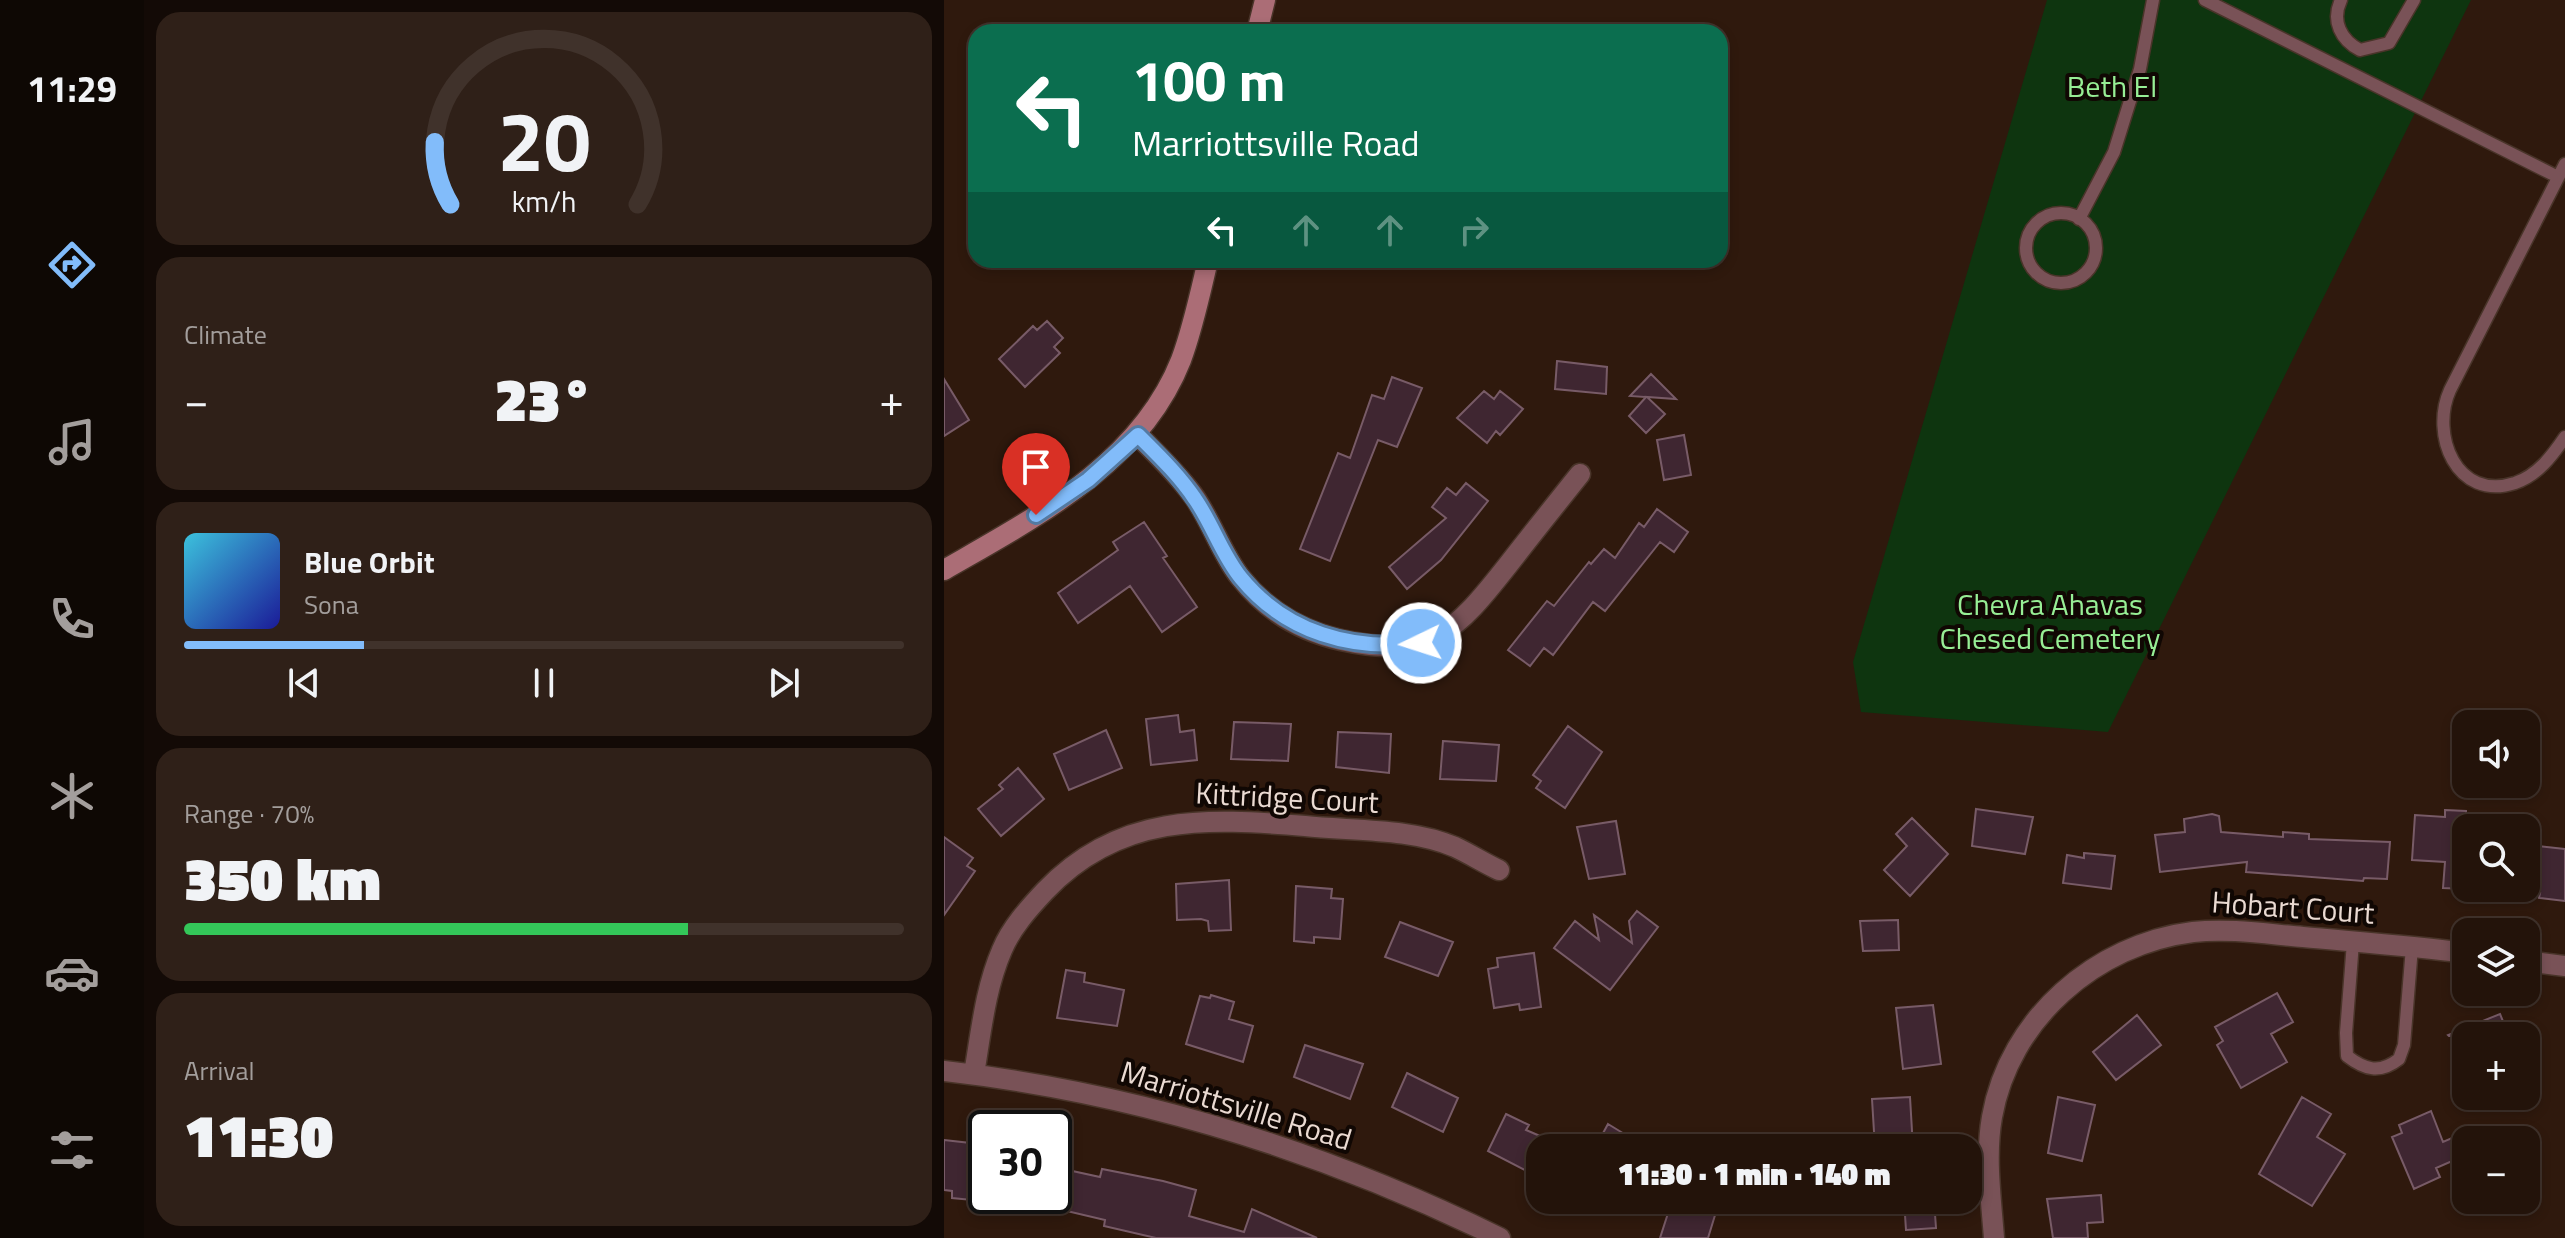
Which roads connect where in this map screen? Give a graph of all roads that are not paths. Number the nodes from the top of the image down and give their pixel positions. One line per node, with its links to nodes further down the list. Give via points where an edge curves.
1 (1265, 0): 6 (main road)
2 (2153, 0): 11 (lane, via 2140,69 2114,152)
3 (2205, 0): 8 (lane)
4 (2341, 0): 7 (lane, via 2339,31)
5 (2414, 0): 7 (lane, via 2389,43 2360,50)
6 (1259, 24)
7 (2352, 46): 8 (lane)
8 (2341, 68): 10 (lane)
9 (2565, 164): 10 (lane)
10 (2558, 177): 14 (lane, via 2450,390 2442,409 2442,429 2456,467 2499,485 2531,475)
11 (2079, 219): 11 (lane, via 2051,215 2032,229 2027,255 2049,281 2069,282 2089,269 2096,244)
12 (1206, 268): 13 (main road, via 1180,361)
13 (1138, 435): 15 (street, via 1195,498 1239,576 1266,605 1297,626 1326,636 1389,647 1421,643 1470,614); 16 (main road, via 1051,505)
14 (2564, 441)
15 (1580, 474)
16 (944, 570)
17 (1499, 870): 24 (street, Kittridge Court, via 1453,846 1406,835 1233,820 1182,822 1136,832 1099,849 1058,878 1026,911 1002,948)
18 (2353, 942): 19 (street, Hobart Court); 19 (lane, via 2347,1056 2375,1070 2399,1059 2404,1045); 26 (street, Hobart Court, via 2195,932 2129,950 2077,979 2034,1021 2004,1074 1989,1149)
19 (2412, 947): 20 (street, Hobart Court)
20 (2452, 951)
21 (2540, 963): 22 (street)
22 (2565, 966)
23 (944, 1071): 24 (street, Marriottsville Road)
24 (974, 1074): 25 (street, Marriottsville Road, via 1097,1095 1229,1130 1387,1185)
25 (1500, 1238)
26 (1994, 1238)

